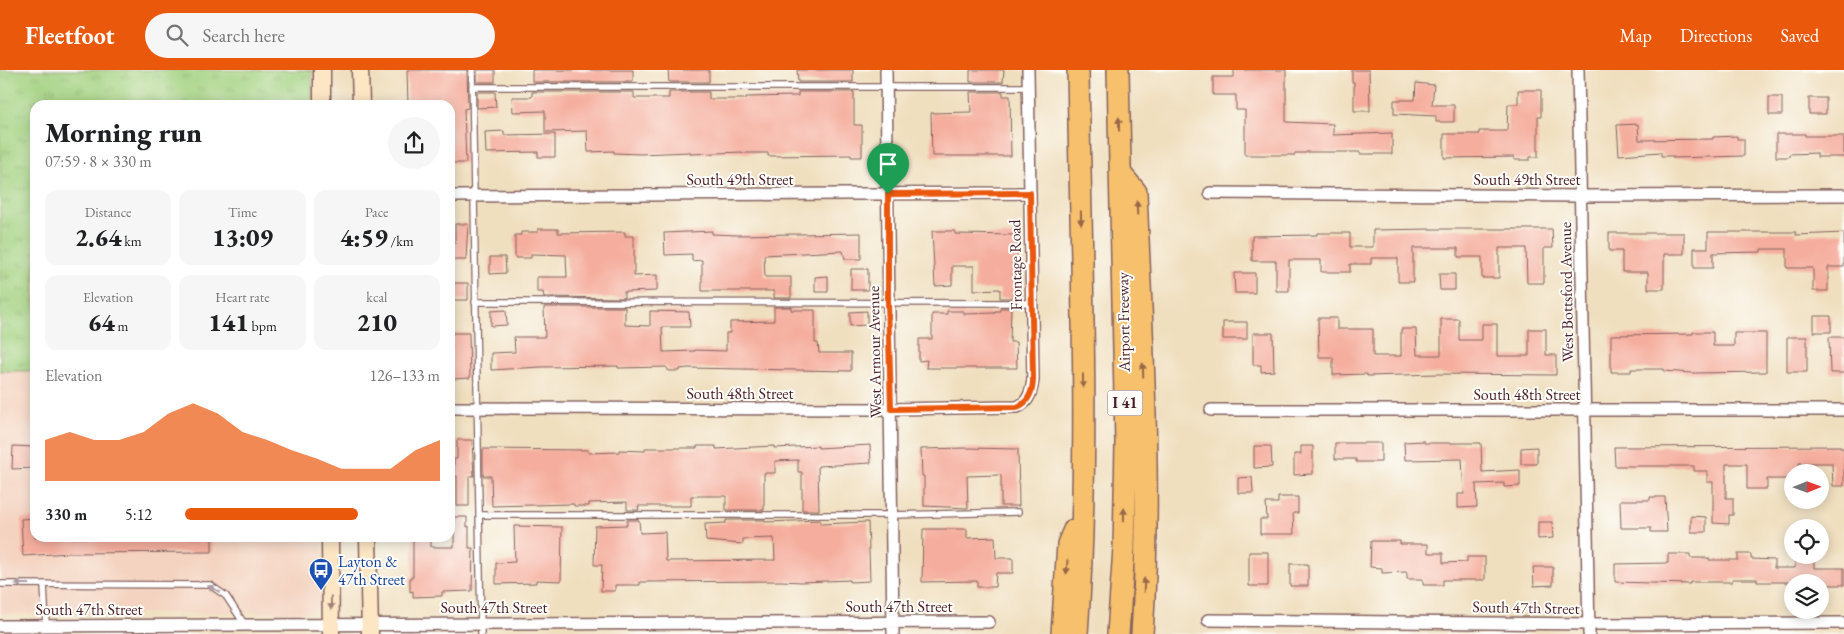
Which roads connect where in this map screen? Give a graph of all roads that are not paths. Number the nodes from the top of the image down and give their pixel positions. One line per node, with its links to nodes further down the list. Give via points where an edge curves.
1 (322, 70): 12 (main road)
2 (360, 70): 13 (main road)
3 (472, 70): 9 (lane)
4 (886, 70): 11 (street, West Armour Avenue)
5 (1028, 70): 10 (street, Frontage Road)
6 (1078, 70): 32 (highway, I 41, one-way to 32)
7 (1118, 70): 14 (highway, Airport Freeway / I 41, one-way to 7)
8 (1578, 70): 21 (street, West Bottsford Avenue)
9 (472, 87): 11 (lane); 20 (lane)
10 (1028, 87): 11 (lane); 15 (street, Frontage Road)
11 (886, 88): 17 (street, West Armour Avenue)
12 (322, 100)
13 (361, 100)
14 (1120, 172): 55 (highway, Airport Freeway / I 41, one-way to 14, via 1126,443); 56 (highway, one-way to 14, via 1146,431 1136,192)
15 (1030, 193): 17 (street, South 49th Street); 24 (street, Frontage Road)
16 (1210, 193): 21 (street, South 49th Street)
17 (888, 194): 20 (street, South 49th Street); 23 (street, West Armour Avenue)
18 (1844, 195): 21 (street, South 49th Street)
19 (455, 196): 20 (street, South 49th Street)
20 (473, 196): 22 (lane)
21 (1580, 196): 30 (street, West Bottsford Avenue)
22 (475, 302): 23 (lane); 27 (lane)
23 (888, 302): 24 (lane); 28 (street, West Armour Avenue)
24 (1032, 303): 25 (street, Frontage Road, via 1033,383)
25 (1028, 399): 28 (street, South 48th Street, via 1017,407)
26 (455, 408): 27 (street, South 48th Street)
27 (477, 408): 28 (street, South 48th Street); 34 (lane)
28 (891, 409): 35 (street, West Armour Avenue)
29 (1210, 410): 30 (street, South 48th Street)
30 (1584, 410): 31 (street, South 48th Street); 51 (street, West Bottsford Avenue)
31 (1844, 410)
32 (1084, 504): 53 (highway, one-way to 53, via 1068,544); 54 (highway, I 41)
33 (1018, 512): 35 (lane)
34 (479, 515): 35 (lane); 50 (lane)
35 (892, 515): 41 (street, West Armour Avenue)
36 (330, 542): 48 (main road, one-way to 48)
37 (368, 542): 49 (main road)
38 (0, 584): 39 (lane, one-way to 38)
39 (44, 584): 44 (lane, one-way to 39, via 226,596 210,585); 46 (lane)
40 (1208, 620): 51 (street, South 47th Street)
41 (892, 622): 42 (street, South 47th Street); 50 (street, South 47th Street); 52 (street, West Armour Avenue)
42 (988, 622)
43 (1844, 623): 51 (street, South 47th Street)
44 (245, 625): 46 (street, South 47th Street); 47 (street, South 47th Street)
45 (0, 626): 46 (street, South 47th Street)
46 (46, 626)
47 (265, 629): 48 (street, South 47th Street)
48 (331, 629): 49 (street, South 47th Street)
49 (370, 629): 50 (street, South 47th Street)
50 (481, 629)
51 (1589, 629)
52 (893, 634)
53 (1062, 634)
54 (1077, 634)
55 (1118, 634)
56 (1142, 634)

